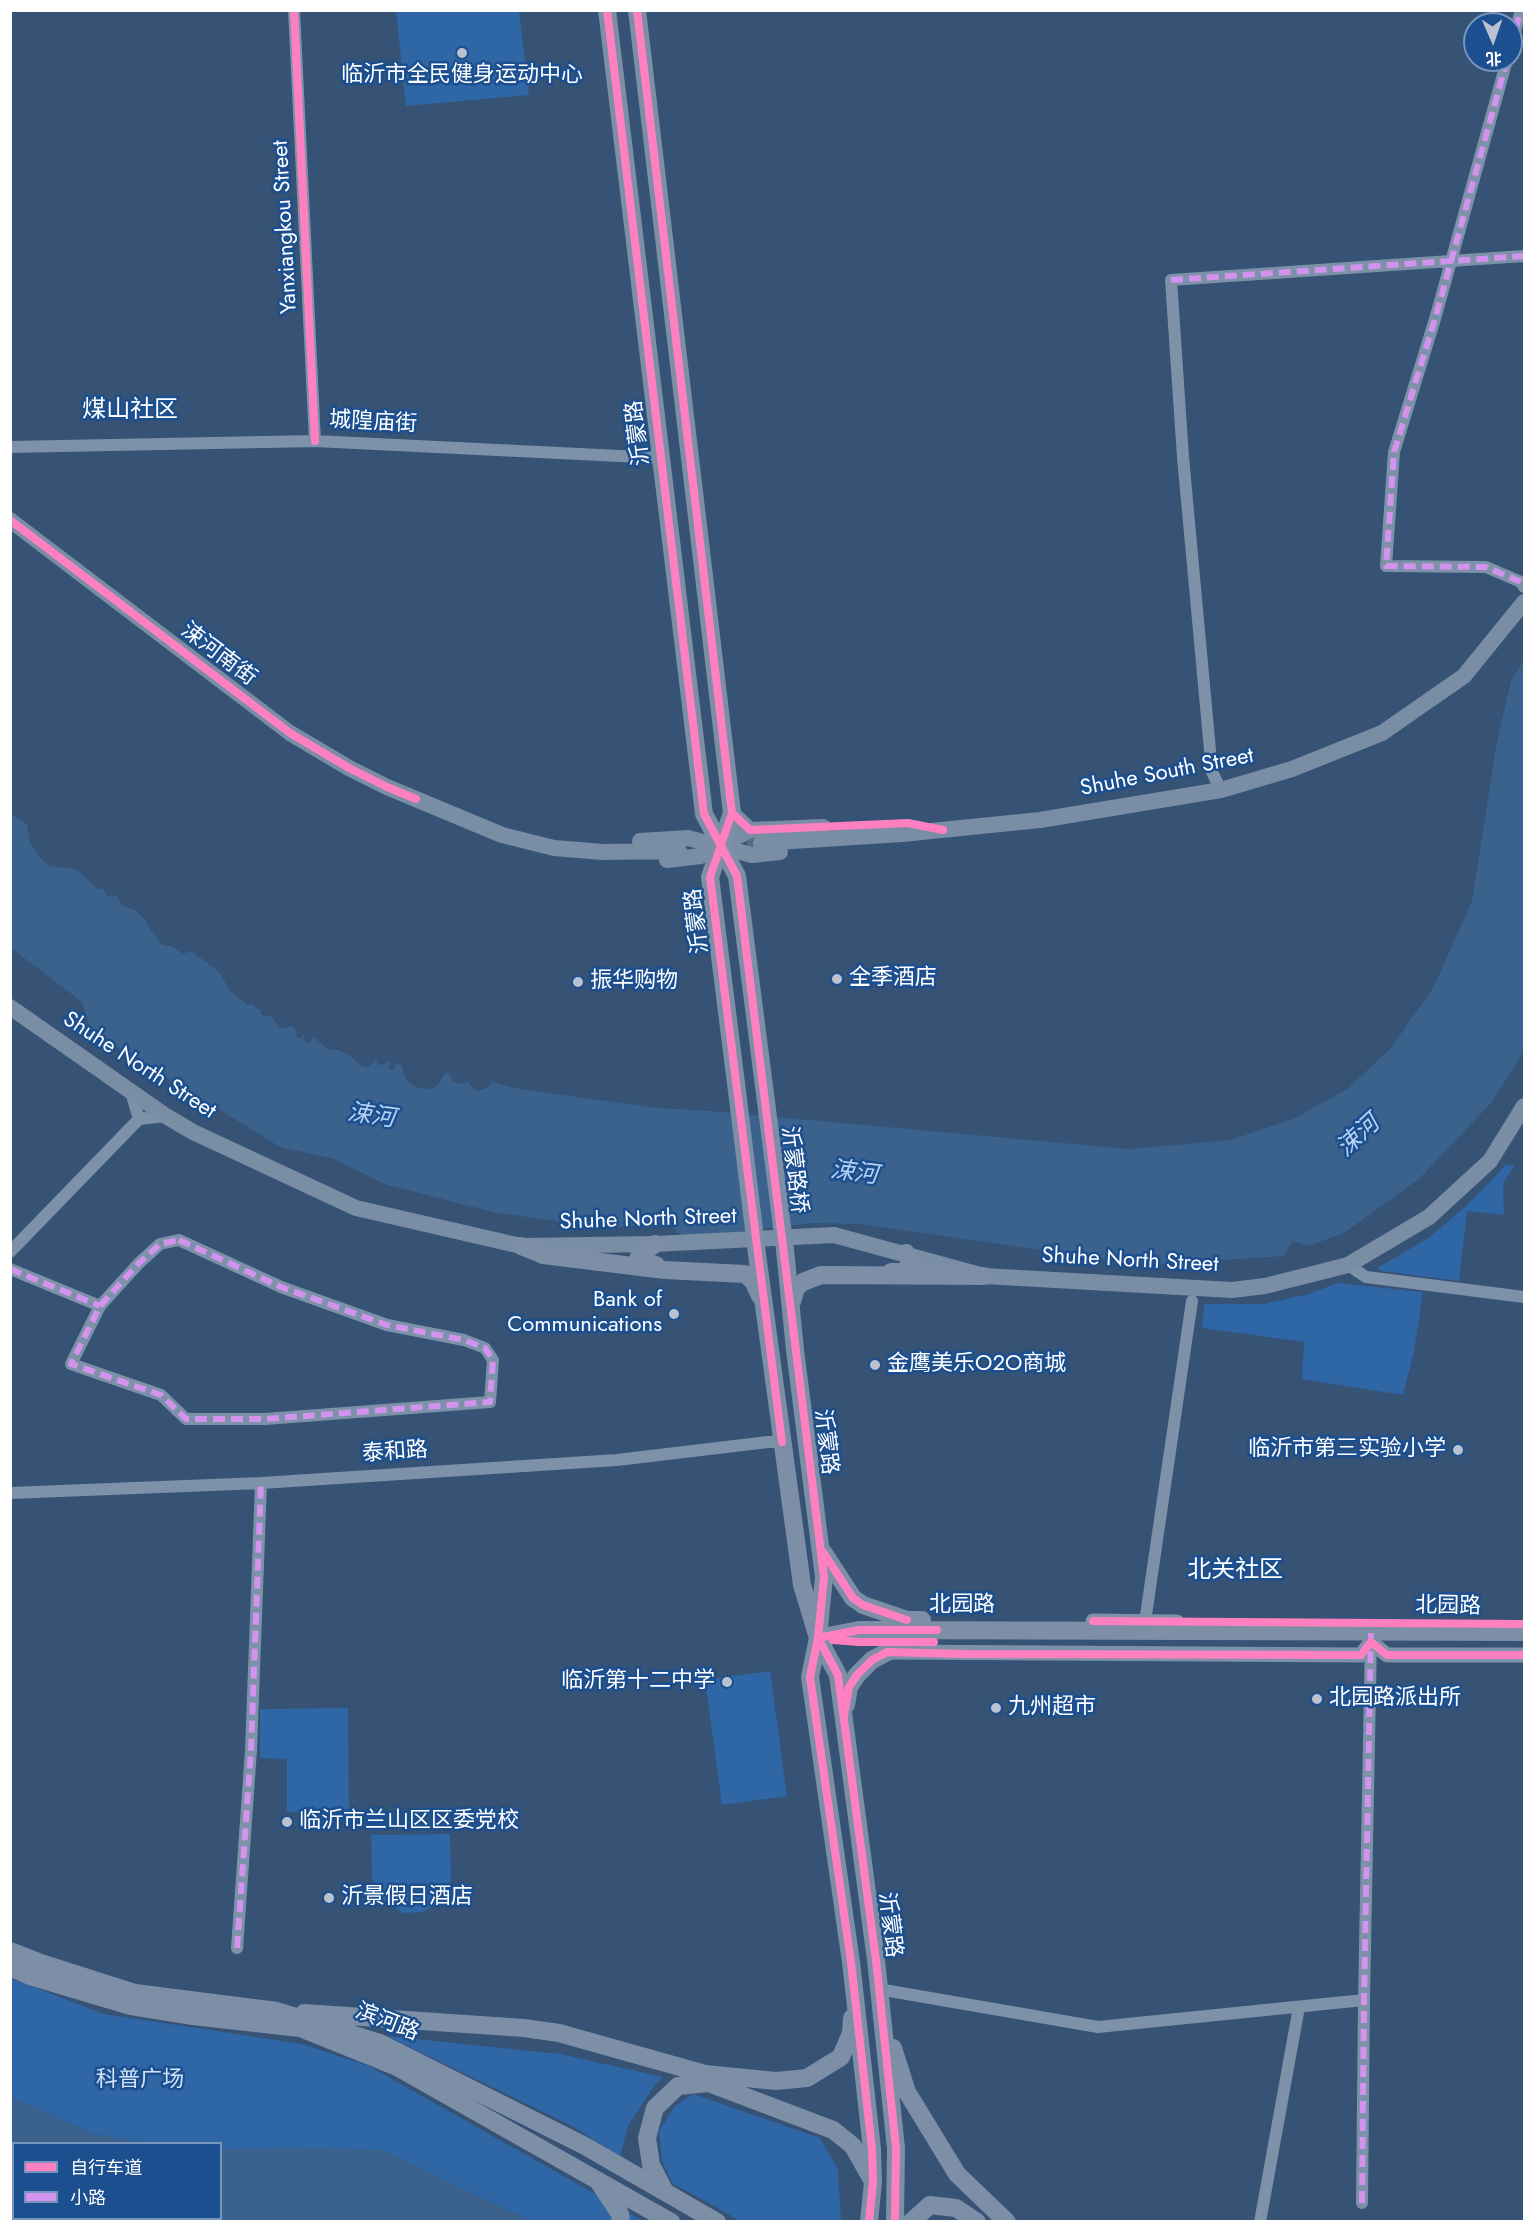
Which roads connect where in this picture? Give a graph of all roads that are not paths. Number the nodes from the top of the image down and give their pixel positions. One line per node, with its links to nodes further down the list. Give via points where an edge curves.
1 (294, 10): 7 (street, Yanxiangkou Street)
2 (607, 10): 9 (main road, 沂蒙路)
3 (637, 10): 14 (main road, 沂蒙路)
4 (1504, 72): 6 (street)
5 (1524, 256): 6 (street)
6 (1451, 261): 11 (street, via 1394,452 1386,566 1486,567 1521,582); 13 (street, via 1171,280 1212,772)
7 (315, 441): 8 (street, 城隍庙街); 9 (street, 城隍庙街)
8 (10, 447)
9 (660, 458): 15 (main road, 沂蒙路)
10 (10, 520): 20 (main road, 涑河南街, via 290,733 349,768 502,835 554,848 603,852)
11 (1524, 587)
12 (1524, 602): 13 (main road, Shuhe South Street, via 1464,676 1382,733 1292,769)
13 (1221, 790): 17 (main road, Shuhe South Street, via 1040,820)
14 (732, 813): 16 (main road); 19 (main road, 沂蒙路)
15 (704, 814): 19 (main road, 沂蒙路); 20 (main road)
16 (750, 830): 17 (main road, via 909,823); 19 (main road, 涑河南街)
17 (943, 830): 18 (main road, Shuhe South Street); 19 (main road, via 912,844 752,855)
18 (761, 843)
19 (721, 847): 20 (main road, 涑河南街, via 701,856); 21 (main road, 沂蒙路); 24 (main road, 沂蒙路, via 737,876)
20 (686, 849): 21 (main road)
21 (710, 877): 25 (main road, 沂蒙路)
22 (10, 1007): 23 (main road, Shuhe North Street)
23 (131, 1092): 27 (main road, Shuhe North Street); 28 (street)
24 (765, 1094): 31 (main road, 沂蒙路桥, bridge)
25 (738, 1099): 34 (main road, 沂蒙路桥, bridge)
26 (1524, 1106): 35 (main road, Shuhe North Street, via 1490,1161 1429,1217)
27 (166, 1116): 28 (street); 30 (main road, Shuhe North Street, via 356,1208)
28 (139, 1119): 32 (street)
29 (655, 1244): 30 (main road, Shuhe North Street); 33 (main road, Shuhe North Street, via 834,1235); 34 (main road, via 639,1256 642,1263 736,1268)
30 (521, 1246): 40 (main road, via 543,1255 665,1270 745,1274)
31 (785, 1250): 33 (main road, via 801,1272 902,1272 911,1263); 42 (main road, 沂蒙路)
32 (10, 1252)
33 (906, 1253): 37 (main road, Shuhe North Street)
34 (757, 1254): 40 (main road, 沂蒙路)
35 (1348, 1265): 37 (main road, Shuhe North Street, via 1265,1286 1232,1290); 38 (street, via 1366,1277)
36 (10, 1269): 41 (street)
37 (984, 1276): 42 (main road, via 821,1275 796,1288)
38 (1524, 1297)
39 (1192, 1301): 47 (street)
40 (764, 1303): 43 (main road, 沂蒙路)
41 (100, 1306): 41 (street, via 71,1364 161,1395 186,1419 265,1419 490,1402 493,1360 485,1348 387,1325 281,1287 179,1240 160,1244)
42 (790, 1307): 46 (main road, 沂蒙路)
43 (782, 1442): 44 (street, 泰和路, via 617,1460); 52 (main road, 沂蒙路, via 802,1585)
44 (261, 1483): 45 (street, 泰和路); 58 (street, via 251,1750)
45 (10, 1493)
46 (820, 1548): 49 (main road, via 853,1598 907,1620); 52 (main road, 沂蒙路, via 824,1577)
47 (1145, 1622): 48 (street); 49 (street)
48 (1524, 1624)
49 (1099, 1626): 51 (main road, 北园路); 52 (main road, 北园路, via 859,1630)
50 (1524, 1632): 51 (main road, 北园路)
51 (1371, 1636): 53 (main road, 北园路); 54 (main road, 北园路); 55 (street, via 1361,1655); 56 (street, via 1387,1655); 63 (street)
52 (818, 1638): 53 (main road, 北园路); 57 (main road, 沂蒙路, via 838,1675); 62 (main road, 沂蒙路, via 810,1677)
53 (913, 1642): 55 (main road)
54 (1524, 1644)
55 (887, 1652): 57 (main road, via 856,1675 849,1687)
56 (1524, 1655)
57 (844, 1716): 61 (main road, 沂蒙路)
58 (237, 1948)
59 (10, 1951): 65 (main road, 滨河路, via 135,1994)
60 (10, 1967): 67 (main road, 滨河路, via 131,2006 300,2028 397,2067)
61 (878, 1989): 64 (street, via 1098,2027); 66 (main road, 沂蒙路)
62 (854, 1990): 65 (main road, via 851,2033 841,2057 807,2078 776,2081 705,2074 559,2033 524,2028); 68 (main road, 沂蒙路)
63 (1364, 2000): 64 (street); 70 (street)
64 (1299, 2007): 79 (street)
65 (277, 2011): 69 (main road, 滨河路, via 403,2053 585,2146)
66 (881, 2015): 75 (main road, 沂蒙路, via 896,2148); 78 (main road, via 907,2092 957,2174)
67 (597, 2180): 71 (main road); 72 (main road, 滨河路)
68 (873, 2182): 69 (main road, via 853,2146 833,2130 709,2083 678,2086 655,2108 647,2138 651,2165); 74 (main road, 沂蒙路)
69 (664, 2192): 73 (main road, 滨河路)
70 (1362, 2203)
71 (621, 2218)
72 (671, 2222)
73 (717, 2222)
74 (869, 2222)
75 (895, 2222)
76 (911, 2222): 77 (main road, via 930,2205 956,2208)
77 (977, 2222)
78 (1007, 2222)
79 (1260, 2222)

